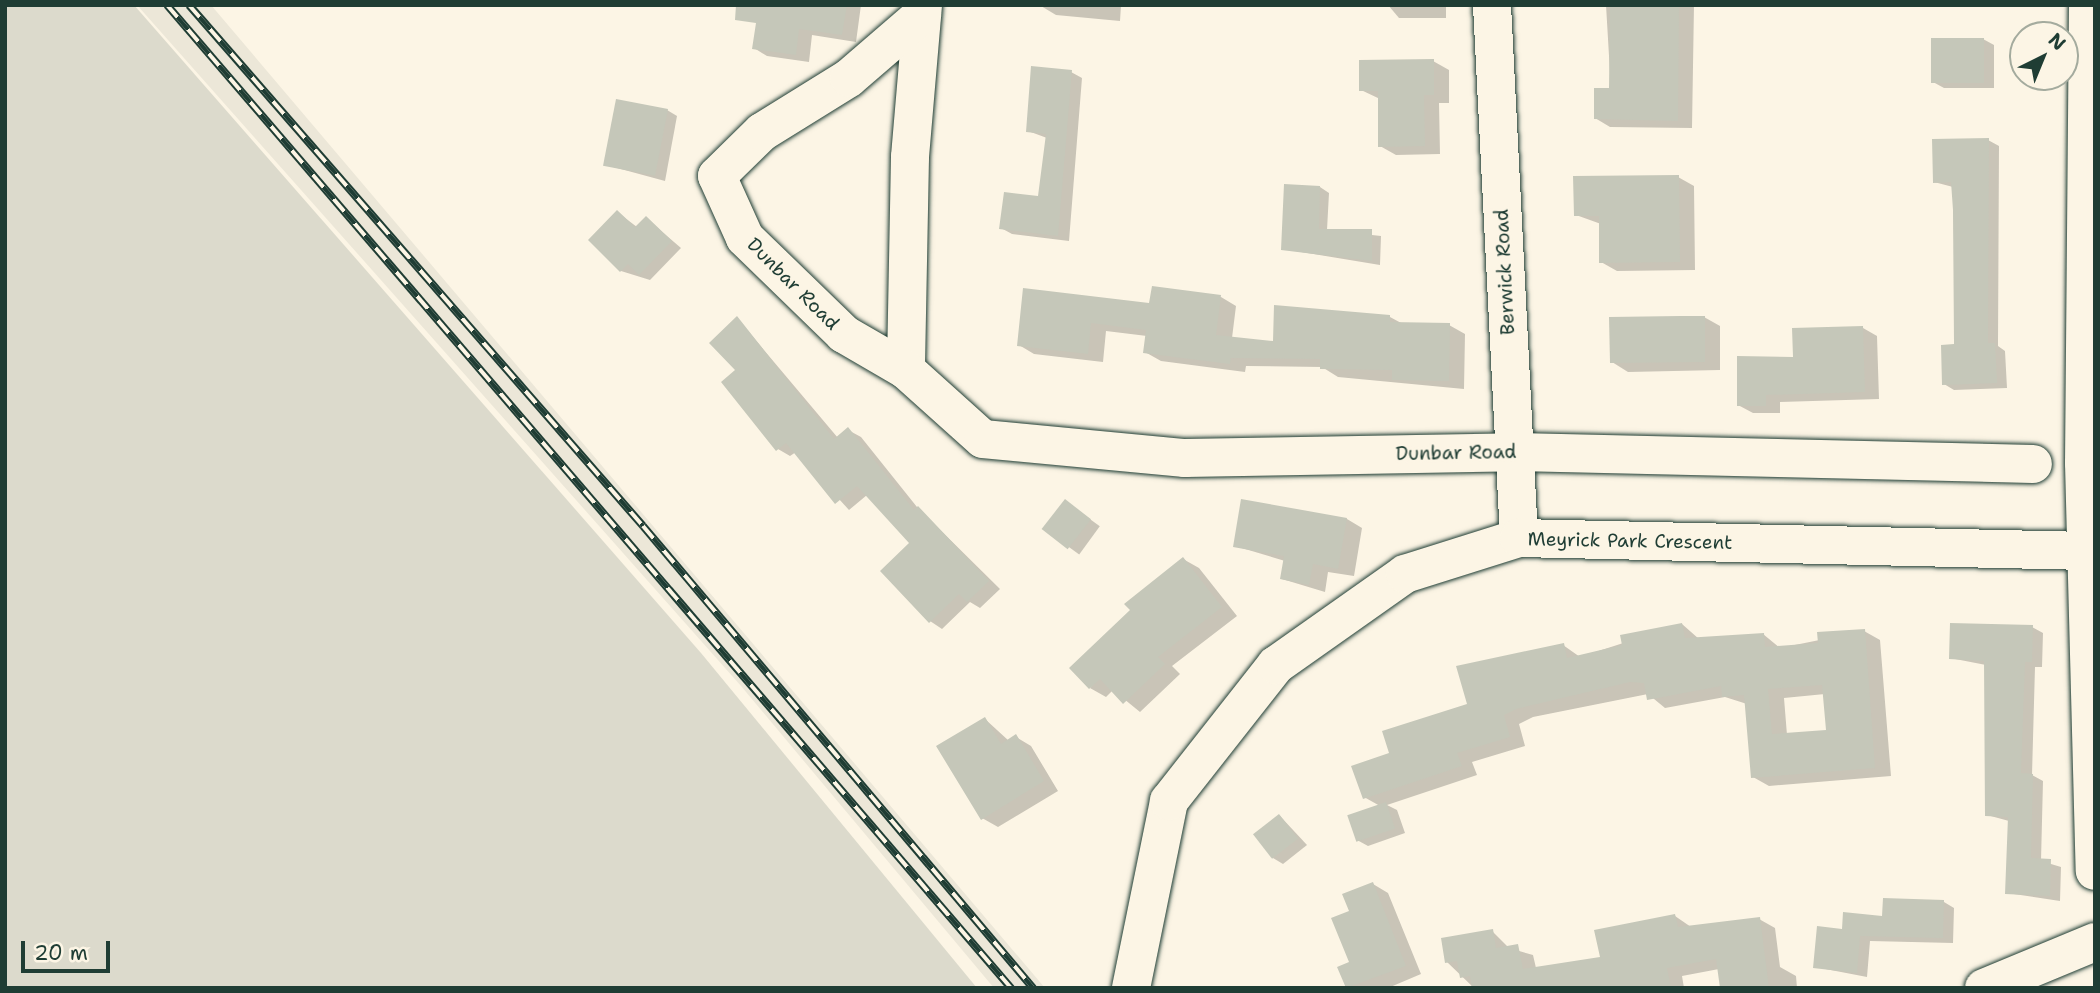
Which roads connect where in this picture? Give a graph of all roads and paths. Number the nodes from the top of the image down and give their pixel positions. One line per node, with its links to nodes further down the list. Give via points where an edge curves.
1 (1492, 5): 5 (street, Berwick Road)
2 (2088, 5): 8 (street)
3 (922, 10): 4 (street, Dunbar Road, via 910,157); 4 (street, Dunbar Road, via 849,78 762,132 717,176 745,238 844,334)
4 (906, 370): 5 (street, Dunbar Road, via 983,439 1185,457)
5 (1517, 452): 6 (street, Dunbar Road); 7 (street, Berwick Road)
6 (2034, 464)
7 (1519, 538): 8 (street, Meyrick Park Crescent); 12 (street, Meyrick Park Crescent, via 1405,574 1276,665 1169,801)
8 (2088, 551): 9 (street)
9 (2091, 677): 10 (street)
10 (2095, 871)
11 (2095, 942): 13 (street)
12 (1131, 988)
13 (1984, 988)

